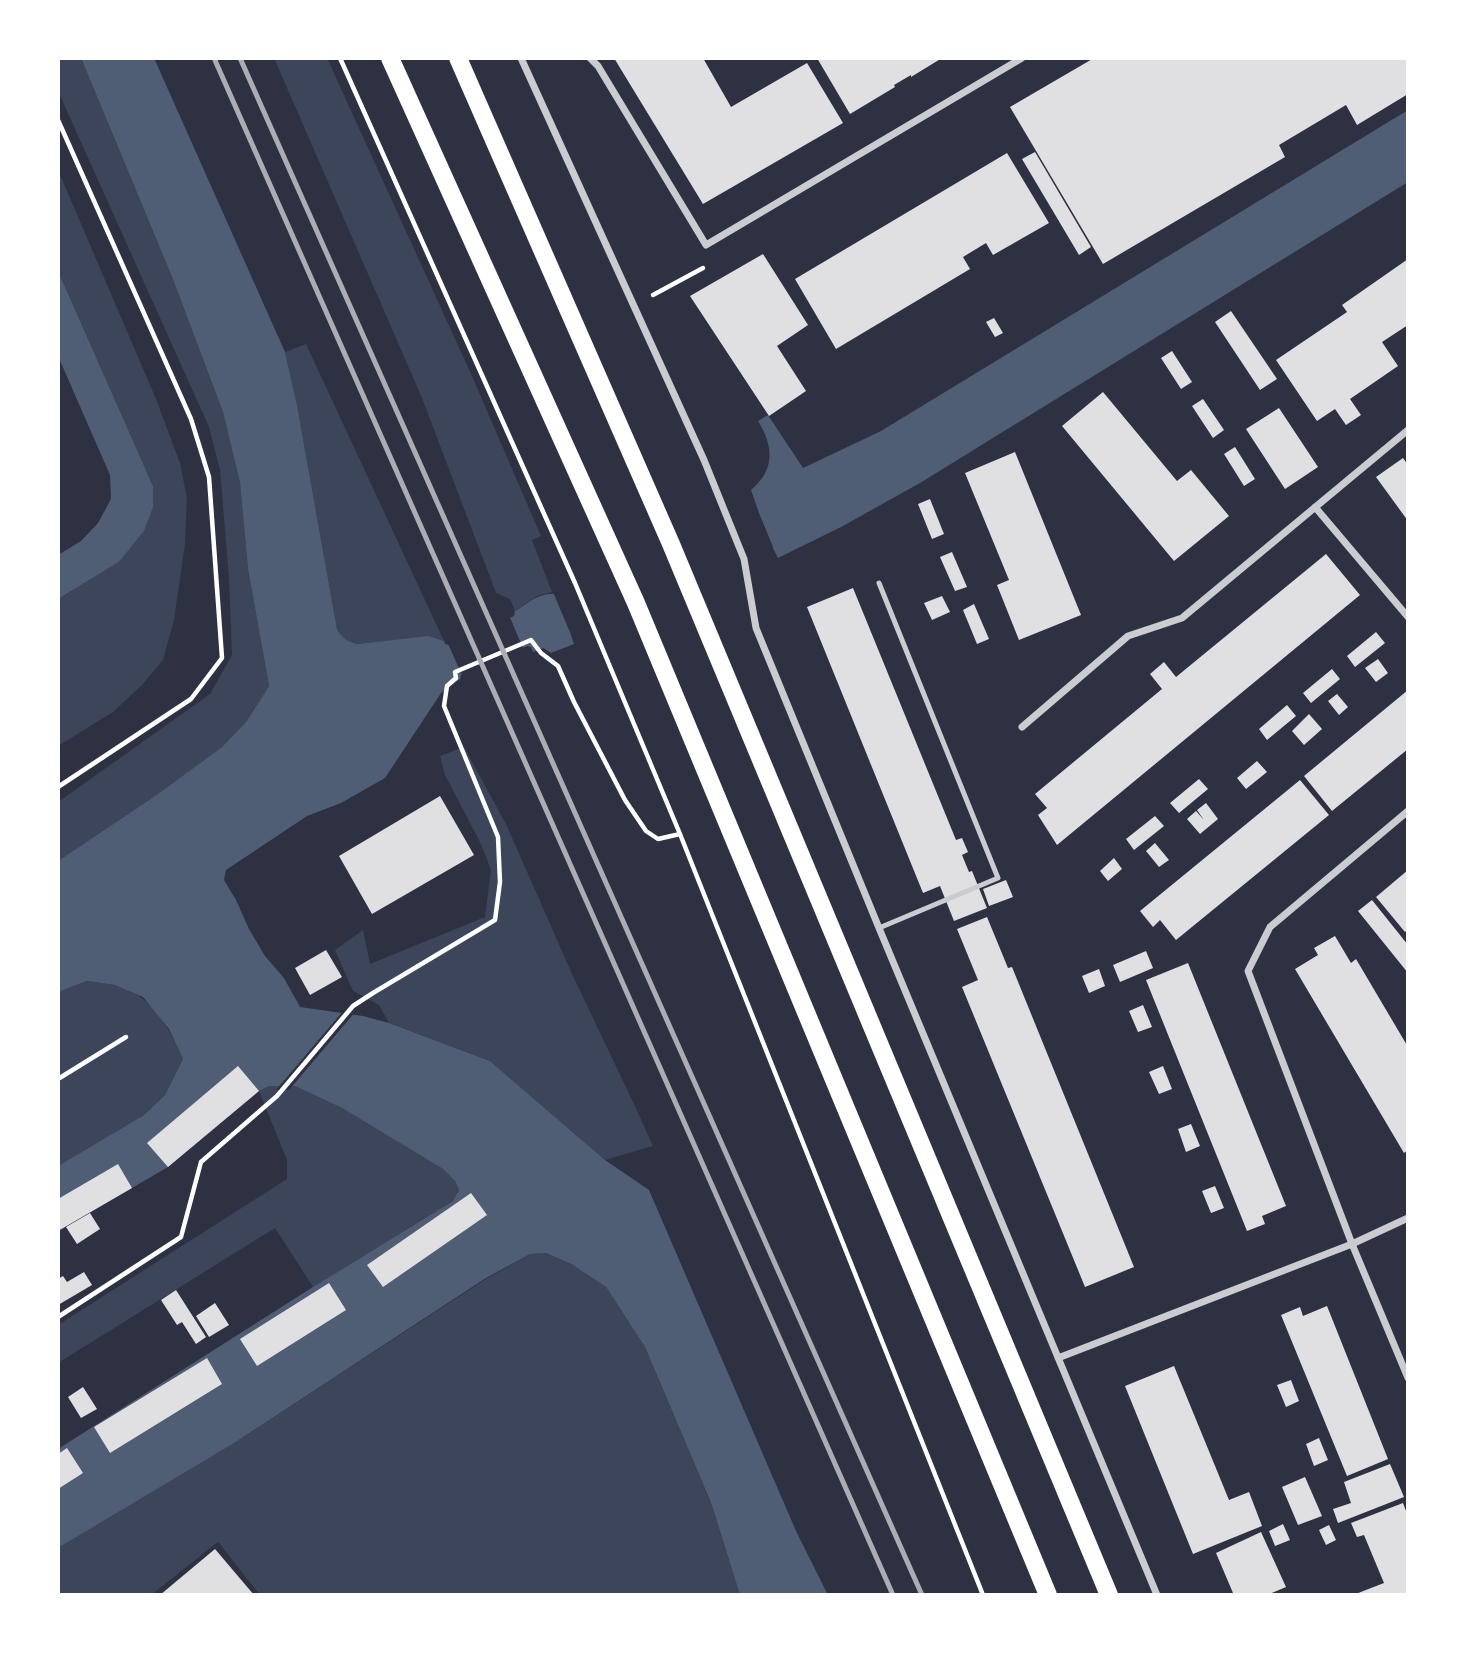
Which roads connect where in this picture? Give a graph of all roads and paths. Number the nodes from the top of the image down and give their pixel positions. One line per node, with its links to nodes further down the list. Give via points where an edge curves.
1 (340, 58): 17 (path, via 575,583)
2 (390, 58): 27 (main road, via 636,603)
3 (458, 58): 28 (main road, via 671,544)
4 (521, 58): 18 (street, via 728,520 744,559 756,628)
5 (590, 58): 6 (street, via 706,245)
6 (1022, 58)
7 (58, 120): 15 (path, via 191,418 209,477 222,658 191,699)
8 (703, 270): 9 (path)
9 (662, 290)
10 (1408, 430): 11 (street)
11 (1315, 507): 13 (street); 14 (street, via 1182,618 1128,636)
12 (879, 583): 18 (lane, via 998,878)
13 (1408, 617)
14 (1022, 727)
15 (58, 787)
16 (1408, 811): 22 (street, via 1270,927 1248,971)
17 (680, 834): 23 (path, via 658,839 646,831 625,800 558,666 531,640 455,672 444,706 498,837 500,882 495,920 353,1006 277,1096 201,1162 181,1237); 26 (path)
18 (879, 928): 24 (street)
19 (126, 1037): 20 (path)
20 (58, 1079)
21 (1408, 1218): 22 (street)
22 (1352, 1244): 24 (street); 25 (street)
23 (58, 1317)
24 (1058, 1358): 29 (street)
25 (1408, 1378)
26 (983, 1595)
27 (1048, 1595)
28 (1109, 1595)
29 (1157, 1595)

